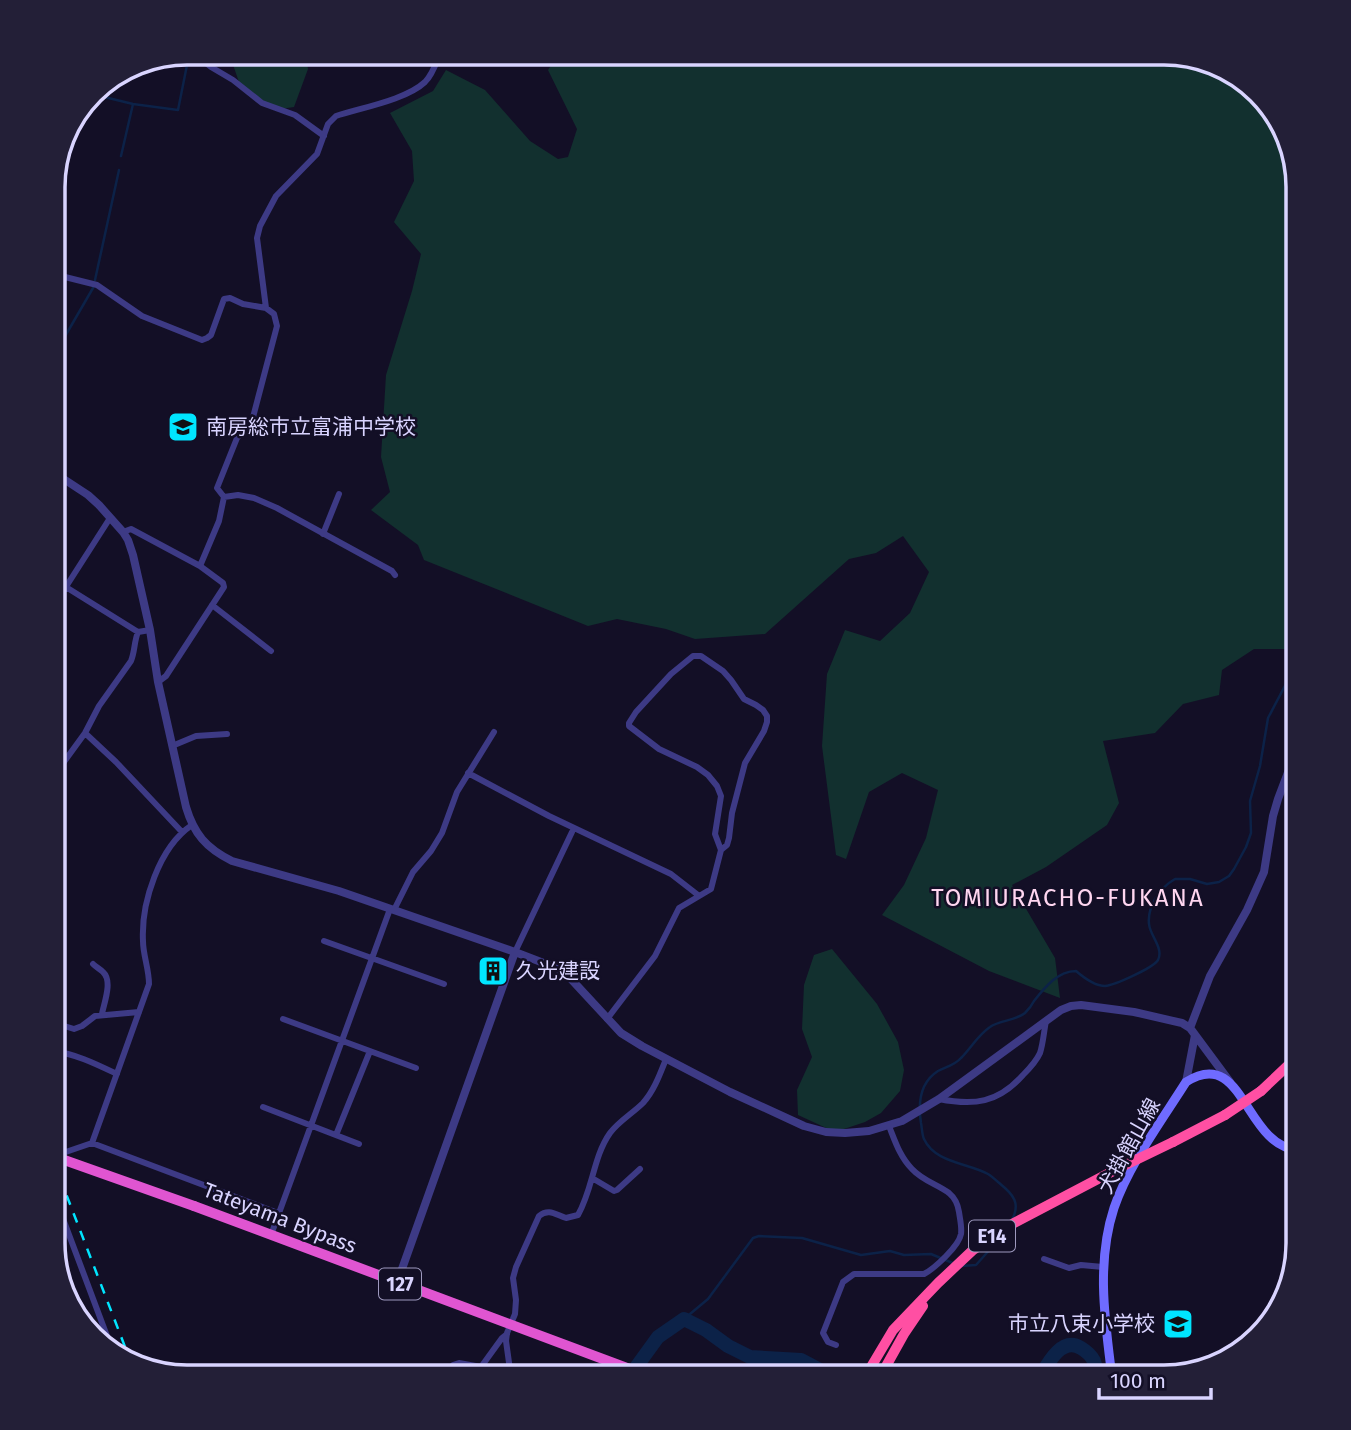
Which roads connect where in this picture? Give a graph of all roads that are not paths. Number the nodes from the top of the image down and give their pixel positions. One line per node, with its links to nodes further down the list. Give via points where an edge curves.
1 (208, 65): 3 (street, via 262,103 295,115)
2 (435, 65): 3 (street, via 424,83 405,95 335,116)
3 (324, 136): 5 (street, via 317,154 276,196 260,226 258,251)
4 (65, 277): 5 (street, via 97,285 142,316 202,340 211,335 224,299)
5 (266, 308): 8 (street, via 274,314 277,326 252,421 237,438 217,488)
6 (65, 480): 9 (street)
7 (339, 494): 11 (street)
8 (224, 498): 11 (street, via 254,498); 12 (street)
9 (110, 518): 10 (street); 14 (street)
10 (123, 532): 12 (street, via 141,533); 16 (street, via 133,555)
11 (323, 534): 13 (street)
12 (200, 566): 15 (street, via 223,583)
13 (395, 575)
14 (66, 587): 17 (street)
15 (212, 605): 18 (street); 19 (street)
16 (150, 630): 17 (street); 19 (street)
17 (138, 632): 21 (street, via 131,661)
18 (271, 651)
19 (158, 682): 23 (street)
20 (494, 732): 25 (street)
21 (85, 733): 24 (street); 28 (street)
22 (227, 734): 23 (street, via 196,736)
23 (172, 746): 27 (street)
24 (65, 760)
25 (468, 774): 31 (street, via 671,874); 32 (street, via 442,833)
26 (1286, 778): 44 (street, via 1273,816 1264,872 1210,976)
27 (192, 825): 28 (street); 32 (street, via 206,844 232,861)
28 (182, 832): 38 (street, via 155,876 147,903 142,932 149,984)
29 (572, 832): 34 (street)
30 (721, 850): 30 (street, via 715,834 721,796 708,775 659,749 629,726 646,701 693,656 701,656 723,671 744,699 767,716 746,763 727,845); 31 (street, via 711,889)
31 (698, 895): 41 (street, via 679,908 654,956)
32 (392, 910): 34 (street); 35 (street)
33 (324, 941): 35 (street)
34 (515, 952): 41 (street, via 554,967); 71 (street)
35 (372, 958): 37 (street); 45 (street)
36 (93, 964): 39 (street, via 107,978)
37 (444, 984)
38 (139, 1012): 39 (street); 51 (street)
39 (102, 1014): 43 (street, via 82,1027)
40 (283, 1019): 45 (street)
41 (607, 1019): 48 (street, via 621,1033)
42 (1046, 1021): 44 (street, via 1061,1010 1081,1005 1182,1023); 54 (street); 54 (street, via 1040,1054 1017,1082 995,1098 974,1103)
43 (65, 1026)
44 (1192, 1032): 52 (street); 53 (street)
45 (341, 1041): 46 (street); 56 (street)
46 (370, 1051): 50 (street); 58 (street)
47 (65, 1053): 51 (street)
48 (666, 1059): 57 (street, via 804,1126 845,1133); 65 (street, via 651,1092 604,1144)
49 (1286, 1067): 72 (highway, E14, bridge, via 1225,1115 983,1242)
50 (416, 1068)
51 (117, 1074): 59 (street)
52 (1186, 1082): 53 (main road, 犬掛館山線, via 1210,1074); 70 (main road, 犬掛館山線, via 1117,1200)
53 (1230, 1082): 61 (main road, via 1263,1130)
54 (939, 1099): 57 (street)
55 (263, 1107): 56 (street)
56 (311, 1125): 58 (street); 66 (street)
57 (889, 1126): 75 (street, via 909,1167 953,1197 962,1231 960,1239 924,1274 854,1273 843,1282 823,1333)
58 (336, 1135): 60 (street)
59 (92, 1143): 62 (street); 66 (street)
60 (359, 1144)
61 (1286, 1147)
62 (65, 1152)
63 (65, 1161): 68 (highway, Tateyama Bypass / 127, bridge)
64 (640, 1169): 65 (street, via 617,1191)
65 (592, 1178): 73 (street, via 578,1215 566,1218 544,1212 539,1216 516,1267 515,1314)
66 (278, 1213): 68 (street)
67 (65, 1226): 74 (street)
68 (271, 1235): 71 (highway, Tateyama Bypass / 127)
69 (1044, 1259): 70 (street, via 1069,1268)
70 (1103, 1267): 81 (main road, 犬掛館山線)
71 (397, 1283): 73 (highway, Tateyama Bypass / 127)
72 (938, 1283): 79 (highway, via 893,1330); 80 (highway)
73 (508, 1329): 76 (street); 77 (street); 78 (highway, Tateyama Bypass / 127)
74 (106, 1333)
75 (836, 1345)
76 (482, 1365)
77 (509, 1365)
78 (620, 1365)
79 (872, 1365)
80 (887, 1365)
81 (1111, 1365)

